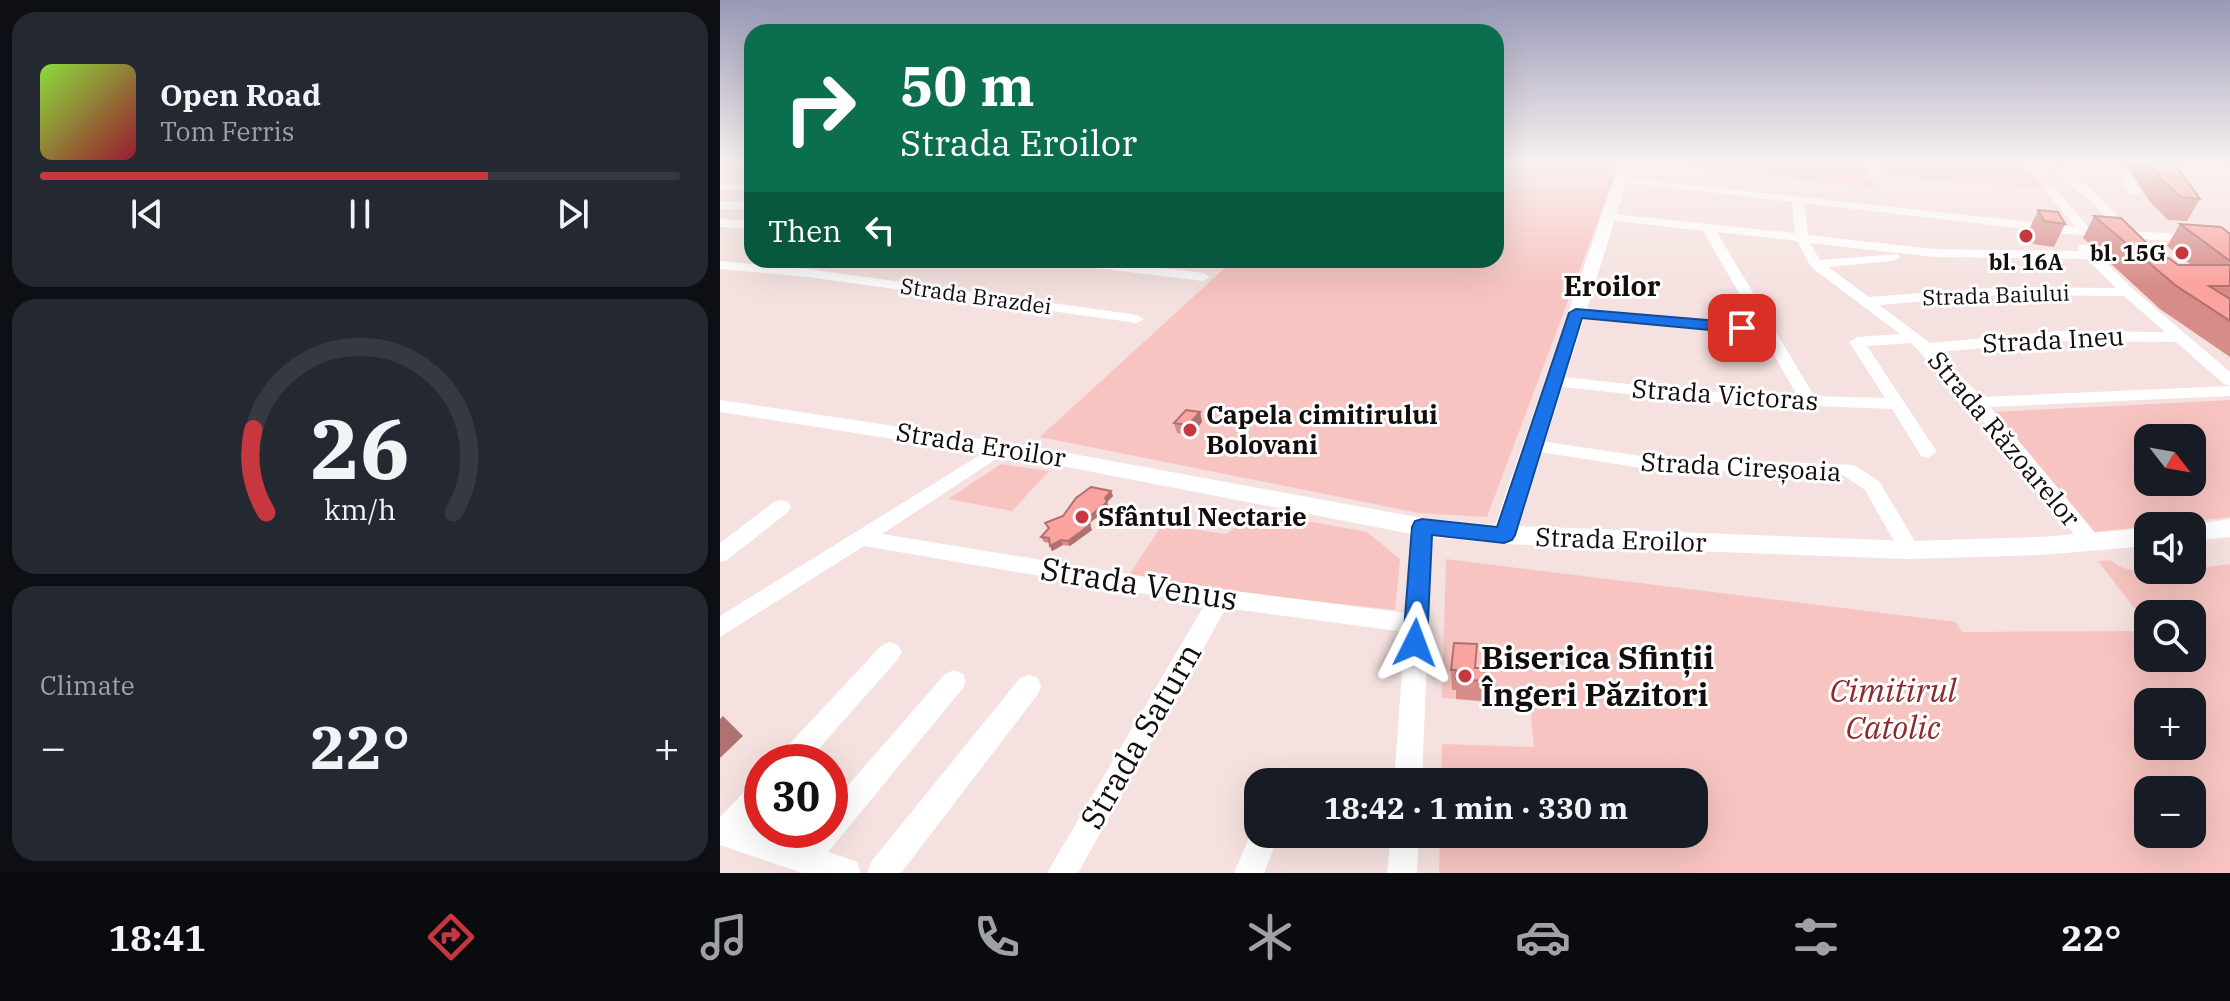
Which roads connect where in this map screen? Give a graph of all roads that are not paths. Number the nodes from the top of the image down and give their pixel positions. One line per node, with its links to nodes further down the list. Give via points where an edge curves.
1 (1613, 203): 8 (street)
2 (1798, 203): 14 (street, Strada Răzoarelor)
3 (1832, 203): 12 (street)
4 (2059, 203): 12 (street)
5 (2099, 203): 13 (street)
6 (720, 205): 7 (street)
7 (744, 206)
8 (1608, 216): 11 (street); 28 (street)
9 (720, 223): 10 (street)
10 (744, 224)
11 (1708, 228): 14 (street); 30 (street)
12 (2077, 230): 13 (street); 18 (street)
13 (2129, 235): 15 (street)
14 (1802, 239): 17 (street); 20 (street, Strada Răzoarelor)
15 (2210, 241): 16 (street); 19 (street)
16 (2230, 241)
17 (1934, 253): 18 (street); 20 (street)
18 (2089, 255): 26 (street)
19 (2230, 255)
20 (1816, 264): 27 (street, Strada Răzoarelor)
21 (720, 265): 22 (street, Strada Brazdei)
22 (744, 267)
23 (753, 268): 29 (street, Strada Brazdei)
24 (1129, 268): 25 (street)
25 (1203, 277)
26 (2128, 292): 27 (street, Strada Baiului, via 2001,291); 31 (street)
27 (1864, 302): 32 (street, Strada Răzoarelor)
28 (1576, 313): 30 (street); 33 (street)
29 (1137, 319)
30 (1769, 330): 36 (street)
31 (2178, 337): 32 (street, Strada Ineu); 34 (street)
32 (1921, 343): 37 (street, Strada Răzoarelor); 38 (street, Strada Ineu, via 1857,342)
33 (1554, 381): 36 (street, Strada Victoras, via 1693,396); 40 (street)
34 (2230, 381)
35 (2230, 391): 37 (street)
36 (1809, 401): 38 (street, Strada Victoras)
37 (1977, 402): 50 (street, Strada Răzoarelor)
38 (1896, 404): 42 (street)
39 (720, 406): 41 (street, Strada Eroilor)
40 (1533, 446): 47 (street); 51 (street, Strada Cireșoaia, via 1648,463 1847,469 1872,486)
41 (1001, 448): 44 (street, Strada Eroilor); 48 (street)
42 (1928, 452)
43 (781, 507): 52 (street)
44 (1422, 527): 47 (street, Strada Eroilor); 54 (street)
45 (2230, 528): 46 (street)
46 (2206, 531)
47 (1504, 535): 51 (street, Strada Eroilor)
48 (862, 538): 53 (street, Strada Venus); 55 (street)
49 (2134, 538): 50 (street, Strada Eroilor)
50 (2092, 543): 51 (street, Strada Eroilor)
51 (1909, 550)
52 (720, 554)
53 (1220, 598): 54 (street, Strada Venus); 70 (street, Strada Saturn)
54 (1416, 624): 60 (street)
55 (720, 628)
56 (890, 652): 59 (street)
57 (954, 681): 61 (street)
58 (1029, 686): 69 (street)
59 (806, 744)
60 (1409, 768)
61 (848, 807)
62 (744, 811): 63 (street)
63 (723, 832): 67 (street)
64 (813, 848): 67 (street)
65 (1259, 848): 71 (street)
66 (1404, 848): 72 (street)
67 (804, 859): 68 (street)
68 (846, 873)
69 (882, 873)
70 (1062, 873)
71 (1249, 873)
72 (1402, 873)

